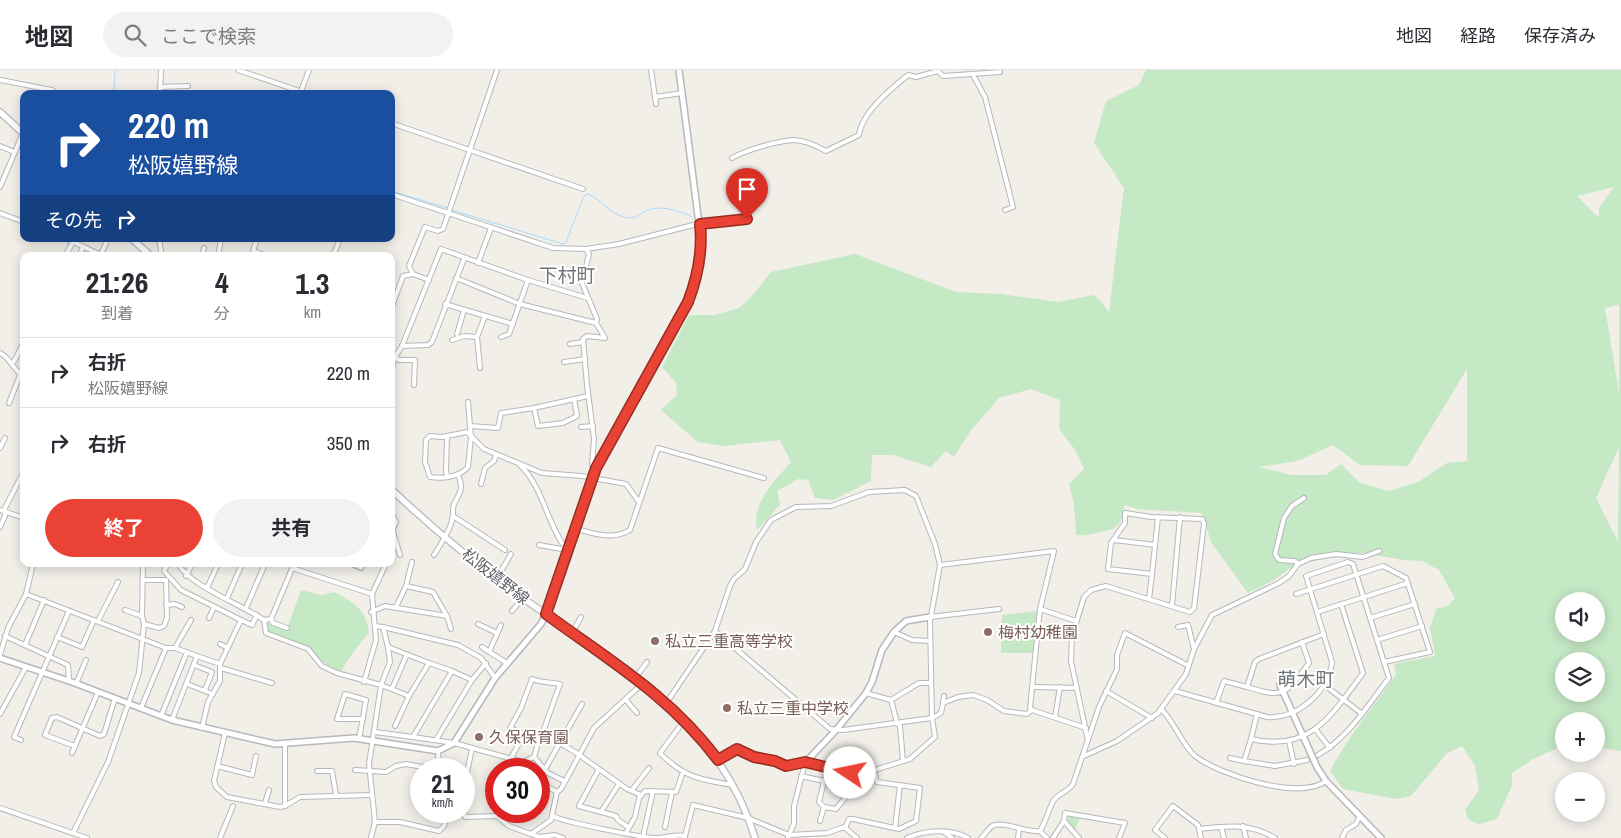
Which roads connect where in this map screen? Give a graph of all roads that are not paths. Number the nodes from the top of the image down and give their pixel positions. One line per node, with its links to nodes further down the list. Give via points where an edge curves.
1 (161, 70): 12 (street)
2 (238, 70): 14 (street)
3 (309, 70): 15 (street)
4 (497, 70): 24 (street)
5 (651, 70): 17 (street)
6 (679, 70): 16 (street)
7 (938, 70): 9 (street, via 943,76); 26 (street, via 916,77 908,75 872,110 860,128 859,136 826,151 792,140)
8 (1000, 72): 9 (street)
9 (973, 75): 30 (street, via 985,97 1013,208)
10 (0, 80): 13 (street)
11 (188, 86): 12 (street)
12 (160, 87)
13 (52, 90)
14 (293, 90)
15 (302, 90)
16 (682, 93): 17 (street); 35 (street)
17 (655, 97): 18 (street)
18 (656, 104)
19 (0, 112): 21 (main road)
20 (395, 124): 24 (street)
21 (20, 130)
22 (20, 139): 25 (street)
23 (0, 146): 25 (street)
24 (469, 150): 28 (street); 32 (street)
25 (14, 152): 27 (street)
26 (732, 158)
27 (0, 186)
28 (583, 189)
29 (395, 195): 32 (street)
30 (1005, 210)
31 (0, 213): 34 (street)
32 (448, 214): 36 (street); 50 (street, via 443,229 438,231 425,227 409,266)
33 (747, 219): 35 (street)
34 (20, 220)
35 (700, 224): 41 (street, via 636,242); 93 (street, via 700,260 688,302)
36 (490, 228): 41 (street, via 554,248); 47 (street)
37 (73, 242): 42 (street)
38 (78, 242): 43 (street)
39 (135, 242): 44 (main road)
40 (204, 248): 45 (street)
41 (586, 248): 49 (street, via 589,254)
42 (67, 252)
43 (92, 252)
44 (147, 252)
45 (203, 252)
46 (464, 259): 47 (street); 51 (street); 52 (street, via 441,249)
47 (478, 263): 53 (street)
48 (573, 268): 49 (street)
49 (584, 272): 54 (street, via 582,283)
50 (412, 274): 52 (street); 55 (street, via 404,276)
51 (456, 278): 56 (street); 57 (street)
52 (428, 280): 68 (street)
53 (528, 280): 54 (street); 57 (street)
54 (587, 298): 60 (street)
55 (395, 299)
56 (445, 304): 58 (street); 68 (street, via 432,342)
57 (520, 304): 60 (street); 61 (street)
58 (464, 310): 59 (street); 62 (street)
59 (485, 316): 61 (street); 63 (street)
60 (596, 323): 66 (street, via 605,338 587,336)
61 (513, 324): 64 (street, via 509,334)
62 (457, 334)
63 (477, 337): 65 (street, via 464,336); 75 (street)
64 (501, 337)
65 (452, 340)
66 (583, 342): 67 (street); 72 (street)
67 (570, 344)
68 (402, 346): 71 (street)
69 (20, 351): 74 (street)
70 (0, 353): 74 (street)
71 (395, 357): 78 (street, via 415,360)
72 (584, 359): 73 (street); 79 (street)
73 (564, 362)
74 (12, 363): 76 (street)
75 (480, 368)
76 (20, 372)
77 (20, 378): 82 (street)
78 (414, 385)
79 (588, 396): 80 (street); 85 (street)
80 (574, 399): 83 (street); 83 (street, via 576,416 562,423 538,426)
81 (468, 402): 84 (street)
82 (9, 403)
83 (534, 408): 84 (street, via 501,413 498,428)
84 (470, 426): 88 (street)
85 (593, 426): 86 (street); 93 (street, via 592,465)
86 (581, 427)
87 (447, 436): 88 (street, via 466,432); 95 (street); 95 (street, via 430,436 426,440 425,462 430,478)
88 (471, 437): 91 (street, via 484,449); 94 (street, via 468,467)
89 (5, 438): 90 (street)
90 (0, 448)
91 (496, 454): 92 (street); 99 (street, via 494,461 485,468)
92 (518, 464): 96 (street, via 542,473); 117 (street, via 533,482 560,542)
93 (596, 468): 96 (street)
94 (458, 475): 95 (street); 105 (street, via 462,488 454,504)
95 (448, 477)
96 (592, 478): 102 (street, via 626,484); 110 (street)
97 (764, 478): 102 (street, via 658,448)
98 (20, 479): 104 (street)
99 (481, 484)
100 (395, 495): 111 (main road, 松阪嬉野線)
101 (1304, 498): 123 (street, via 1292,506 1284,518 1275,554 1279,560)
102 (639, 502): 110 (street, via 632,525 625,533 605,536)
103 (0, 510): 104 (street)
104 (5, 511): 106 (street); 109 (street)
105 (453, 516): 111 (street); 116 (street)
106 (20, 517)
107 (1158, 517): 108 (street); 112 (street, via 1125,513 1124,523); 115 (street)
108 (1180, 517): 158 (street); 158 (street, via 1202,519 1204,524 1194,608 1190,612)
109 (0, 527)
110 (574, 528): 117 (street)
111 (445, 536): 121 (street); 141 (main road, 松阪嬉野線)
112 (1114, 540): 115 (street); 136 (street, via 1108,570)
113 (395, 541): 120 (street)
114 (539, 545): 117 (street)
115 (1155, 545): 136 (street)
116 (505, 550)
117 (567, 550): 170 (street)
118 (1379, 551): 123 (street, via 1363,557 1336,554 1311,558)
119 (511, 554): 141 (street)
120 (400, 555)
121 (434, 555)
122 (412, 562): 144 (street)
123 (1298, 564): 211 (street, via 1279,583 1212,615)
124 (940, 566): 164 (street, via 1054,551); 175 (street); 193 (street, via 919,500 910,491 869,492 832,506 796,507 763,529 745,569 730,586)
125 (32, 567): 147 (street)
126 (143, 567): 140 (street)
127 (166, 567): 139 (street, via 164,571)
128 (180, 567): 138 (street)
129 (190, 567): 138 (street)
130 (217, 567): 145 (street)
131 (241, 567): 151 (street)
132 (264, 567): 162 (street)
133 (293, 567): 178 (street)
134 (296, 567): 148 (street)
135 (385, 567): 148 (street)
136 (1152, 574): 153 (street)
137 (1357, 574): 143 (street, via 1385,566 1406,578); 146 (street); 146 (street, via 1353,564 1348,562 1306,576); 150 (street)
138 (186, 576): 145 (street)
139 (168, 579): 140 (street); 157 (street); 160 (street, via 181,590)
140 (144, 580): 172 (street)
141 (499, 580): 152 (main road, 松阪嬉野線)
142 (118, 582): 179 (street)
143 (1408, 583): 150 (street); 156 (street)
144 (406, 586): 161 (street); 173 (street, via 432,592)
145 (208, 588): 151 (street)
146 (1310, 589): 149 (street); 169 (street)
147 (26, 594): 154 (street); 198 (street)
148 (372, 594): 168 (street)
149 (1296, 594)
150 (1363, 597): 155 (street); 177 (street)
151 (227, 598): 162 (street)
152 (523, 598): 167 (street); 170 (main road, 松阪嬉野線)
153 (1150, 599): 158 (street); 183 (street, via 1106,586 1091,590 1084,597)
154 (44, 600): 166 (street); 205 (street)
155 (1341, 604): 169 (street); 258 (street, via 1363,673)
156 (1414, 604): 177 (street); 188 (street)
157 (166, 605): 159 (street); 184 (street, via 164,626)
158 (1172, 606)
159 (182, 607)
160 (214, 607): 176 (street); 181 (street)
161 (396, 607): 168 (street, via 385,606); 173 (street)
162 (246, 608): 171 (street)
163 (999, 609): 175 (street)
164 (1040, 609): 183 (street); 243 (street)
165 (125, 610): 172 (street)
166 (69, 611): 179 (street); 199 (street)
167 (512, 611)
168 (371, 612): 187 (street)
169 (1317, 612): 197 (street)
170 (546, 614): 196 (main road, 松阪嬉野線); 223 (street)
171 (257, 615): 181 (street, via 252,625); 182 (street)
172 (142, 616): 184 (street)
173 (447, 616): 192 (street)
174 (580, 617): 196 (street)
175 (930, 617): 194 (street, via 906,621); 202 (street)
176 (209, 618)
177 (1370, 618): 201 (street)
178 (270, 619): 182 (street); 191 (street)
179 (96, 620): 199 (street, via 82,647); 200 (street)
180 (191, 620): 209 (street)
181 (241, 620): 210 (street)
182 (264, 620): 234 (street, via 266,633 308,649 322,666)
183 (1076, 621): 246 (street, via 1071,648)
184 (144, 624): 200 (street)
185 (478, 624): 195 (street)
186 (501, 625): 195 (street)
187 (375, 626): 189 (street); 234 (street, via 376,640)
188 (1422, 626): 201 (street); 220 (street, via 1430,652)
189 (382, 627): 206 (street); 222 (street, via 458,645)
190 (1178, 627): 211 (street, via 1188,625)
191 (287, 628)
192 (452, 629)
193 (715, 631): 262 (street); 286 (street, via 830,729)
194 (894, 632): 202 (street, via 912,640); 253 (street, via 882,650)
195 (497, 633): 213 (street)
196 (572, 633): 230 (main road, 松阪嬉野線)
197 (1324, 634): 203 (street); 240 (street, via 1332,662)
198 (5, 636): 205 (street); 217 (street)
199 (57, 637): 215 (street)
200 (142, 637): 208 (street); 261 (street, via 139,673)
201 (1377, 640): 220 (street)
202 (930, 641): 237 (street)
203 (1302, 642): 245 (street, via 1255,662); 252 (street, via 1309,664 1293,685)
204 (220, 644): 210 (street)
205 (25, 645): 215 (street)
206 (388, 647): 214 (street); 241 (street, via 390,662)
207 (482, 647): 213 (street)
208 (166, 648): 209 (street); 266 (street)
209 (175, 648): 212 (street)
210 (228, 648): 225 (street)
211 (1194, 649): 226 (street)
212 (187, 652): 216 (street); 274 (street)
213 (489, 652): 223 (street)
214 (406, 654): 221 (street); 248 (street)
215 (49, 656): 229 (street); 233 (street, via 68,665)
216 (197, 656): 224 (street); 225 (street)
217 (0, 657): 227 (street)
218 (86, 660): 238 (street)
219 (647, 662): 230 (street)
220 (1384, 662): 271 (street, via 1389,678)
221 (429, 663): 228 (street); 255 (street)
222 (486, 663): 231 (street); 232 (street)
223 (508, 664): 231 (street)
224 (194, 665): 239 (street); 247 (street, via 212,672)
225 (220, 666): 235 (street); 254 (street, via 220,681)
226 (1189, 666): 249 (street, via 1125,634 1117,655 1117,669); 250 (street)
227 (26, 667): 229 (street); 272 (street)
228 (452, 672): 232 (street); 291 (street)
229 (43, 674): 233 (street); 295 (street, via 14,737)
230 (636, 677): 236 (main road, 松阪嬉野線)
231 (495, 678): 300 (street)
232 (472, 680): 296 (street)
233 (69, 682): 238 (street)
234 (364, 682): 241 (street)
235 (272, 683)
236 (643, 683): 259 (street); 262 (main road, 松阪嬉野線)
237 (931, 683): 260 (street, via 919,683); 276 (street)
238 (76, 684): 251 (street)
239 (187, 684): 247 (street); 279 (street)
240 (1323, 684): 258 (street); 270 (street, via 1308,703)
241 (381, 685): 248 (street); 288 (street)
242 (1280, 685): 252 (street)
243 (1033, 687): 244 (street); 268 (street)
244 (1060, 687): 246 (street); 275 (street)
245 (1247, 687): 252 (street, via 1273,694); 263 (street, via 1224,681)
246 (1077, 688): 285 (street)
247 (205, 690): 254 (street)
248 (392, 690): 255 (street)
249 (1106, 691): 277 (street); 298 (street)
250 (1175, 691): 263 (street); 267 (street)
251 (98, 692): 257 (street); 283 (street)
252 (1283, 692): 270 (street)
253 (866, 693): 260 (street); 286 (street)
254 (213, 694): 284 (street)
255 (409, 696): 282 (street)
256 (944, 696): 265 (street)
257 (115, 698): 261 (street); 283 (street, via 104,734 100,736)
258 (1344, 699): 271 (street); 287 (street)
259 (626, 700): 269 (street); 308 (street, via 594,728)
260 (891, 700): 281 (street)
261 (127, 702): 266 (street); 377 (street, via 108,762)
262 (667, 702): 280 (main road, 松阪嬉野線)
263 (1216, 703): 273 (street)
264 (582, 704): 301 (street)
265 (943, 704): 268 (street, via 973,695 1004,711 1027,714); 276 (street, via 941,713)
266 (141, 708): 274 (street)
267 (1162, 709): 277 (street); 337 (street, via 1195,755 1226,773 1256,783 1280,786 1317,786)
268 (1032, 710): 275 (street)
269 (637, 713)
270 (1293, 713): 273 (street, via 1276,717); 290 (street)
271 (1362, 713): 305 (street)
272 (0, 714)
273 (1257, 714): 294 (street)
274 (161, 716): 279 (street)
275 (1055, 717): 285 (street)
276 (932, 718): 281 (street); 320 (street, via 935,737 914,757)
277 (1152, 718): 311 (street, via 1117,741)
278 (363, 719): 278 (street, via 366,700 345,694 337,719); 293 (street)
279 (172, 720): 284 (street)
280 (685, 720): 318 (main road, 松阪嬉野線); 332 (street, via 660,753)
281 (897, 723): 286 (street); 320 (street)
282 (395, 726)
283 (83, 728): 303 (street); 303 (street, via 52,718 45,735)
284 (202, 728): 289 (street)
285 (1086, 728): 298 (street)
286 (836, 730): 322 (street)
287 (1316, 730): 290 (street); 305 (street)
288 (375, 732): 291 (street); 297 (street)
289 (224, 733): 302 (street); 325 (street)
290 (1303, 736): 299 (street); 337 (street)
291 (413, 737): 296 (street)
292 (544, 737): 301 (street); 312 (street, via 538,743); 315 (street, via 560,684 532,679 510,728 521,733 522,738)
293 (359, 738): 297 (street); 302 (street)
294 (1251, 739): 299 (street, via 1271,743); 321 (street)
295 (20, 740)
296 (436, 740): 300 (street)
297 (372, 741): 306 (street); 330 (street)
298 (1088, 741): 311 (street)
299 (1289, 741): 323 (street)
300 (454, 743): 304 (street); 306 (street)
301 (560, 743): 308 (street); 317 (street)
302 (285, 744): 354 (street)
303 (75, 746): 307 (street)
304 (472, 748): 314 (street); 315 (street)
305 (1330, 748): 309 (street)
306 (438, 751): 313 (street)
307 (72, 753)
308 (579, 755): 328 (street); 335 (street)
309 (1318, 755)
310 (256, 756): 325 (street, via 252,775)
311 (1084, 756): 376 (street, via 1074,784 1053,801)
312 (534, 757)
313 (438, 758)
314 (471, 758)
315 (511, 758)
316 (1230, 758): 321 (street)
317 (550, 760)
318 (718, 760): 322 (street, via 737,749 786,766); 340 (main road, 松阪嬉野線)
319 (1307, 760): 323 (street)
320 (903, 761): 322 (street, via 858,773 836,771)
321 (1244, 761): 323 (street, via 1269,766)
322 (805, 762): 334 (street)
323 (1294, 764)
324 (410, 765): 330 (street, via 396,766 386,772)
325 (217, 766): 352 (street, via 214,781 222,793 234,799)
326 (649, 768): 345 (street)
327 (355, 770): 330 (street)
328 (599, 770): 339 (street); 357 (street, via 579,806)
329 (317, 771): 349 (street, via 332,771)
330 (370, 771): 350 (street)
331 (550, 772): 335 (street)
332 (682, 772): 340 (street, via 698,780); 348 (street, via 676,792)
333 (875, 774): 341 (street, via 877,782)
334 (801, 776): 336 (street); 381 (street)
335 (564, 781): 347 (street)
336 (824, 781): 338 (street, via 827,774 831,774); 355 (street, via 818,802)
337 (1326, 781): 358 (street)
338 (849, 783): 343 (street); 355 (street, via 845,798 836,809)
339 (619, 784): 345 (street); 357 (street)
340 (733, 785): 361 (main road, 松阪嬉野線)
341 (900, 785): 371 (street); 371 (street, via 920,788 916,821)
342 (550, 788): 347 (street)
343 (864, 788)
344 (269, 790): 352 (street)
345 (632, 790): 351 (street)
346 (653, 791): 348 (street); 351 (street, via 645,791); 383 (street)
347 (557, 792): 359 (street)
348 (672, 792): 366 (street)
349 (336, 795): 350 (street); 354 (street, via 300,797)
350 (371, 795): 364 (street)
351 (641, 795): 368 (street, via 635,817)
352 (265, 803): 354 (street)
353 (233, 806): 386 (street)
354 (286, 806)
355 (824, 807): 362 (street)
356 (0, 808): 377 (street)
357 (601, 812): 368 (street, via 616,816)
358 (1360, 815): 407 (street); 408 (street)
359 (553, 816): 378 (street); 379 (street)
360 (475, 817): 379 (street, via 497,816 509,826)
361 (748, 818): 381 (street); 384 (street, via 693,805); 390 (main road, 松阪嬉野線)
362 (820, 821)
363 (1064, 821): 399 (street); 400 (street); 401 (street, via 1065,813 1125,823)
364 (375, 822): 365 (street, via 400,822 439,831); 387 (street)
365 (445, 823)
366 (665, 826)
367 (1243, 826): 369 (street); 382 (street, via 1260,829); 405 (street)
368 (628, 827): 378 (street)
369 (1221, 827): 372 (street); 404 (street)
370 (845, 828): 371 (street, via 849,819); 380 (street); 391 (street)
371 (895, 828)
372 (1199, 828): 402 (street, via 1173,806 1155,830); 403 (street)
373 (1020, 830): 375 (street, via 1000,824); 376 (street); 397 (street)
374 (941, 831): 392 (street); 393 (street); 394 (street, via 958,832)
375 (987, 831): 395 (street); 396 (street)
376 (1040, 831): 398 (street)
377 (73, 833): 385 (street)
378 (626, 833): 383 (street)
379 (531, 834): 388 (street)
380 (827, 835): 381 (street)
381 (789, 836)
382 (1269, 836): 406 (street)
383 (643, 837): 389 (street)
384 (685, 837): 389 (street, via 675,834)
385 (87, 838)
386 (220, 838)
387 (371, 838)
388 (563, 838)
389 (662, 838)
390 (755, 838)
391 (857, 838)
392 (907, 838)
393 (952, 838)
394 (968, 838)
395 (981, 838)
396 (988, 838)
397 (1018, 838)
398 (1047, 838)
399 (1053, 838)
400 (1079, 838)
401 (1119, 838)
402 (1165, 838)
403 (1201, 838)
404 (1224, 838)
405 (1246, 838)
406 (1275, 838)
407 (1342, 838)
408 (1381, 838)

